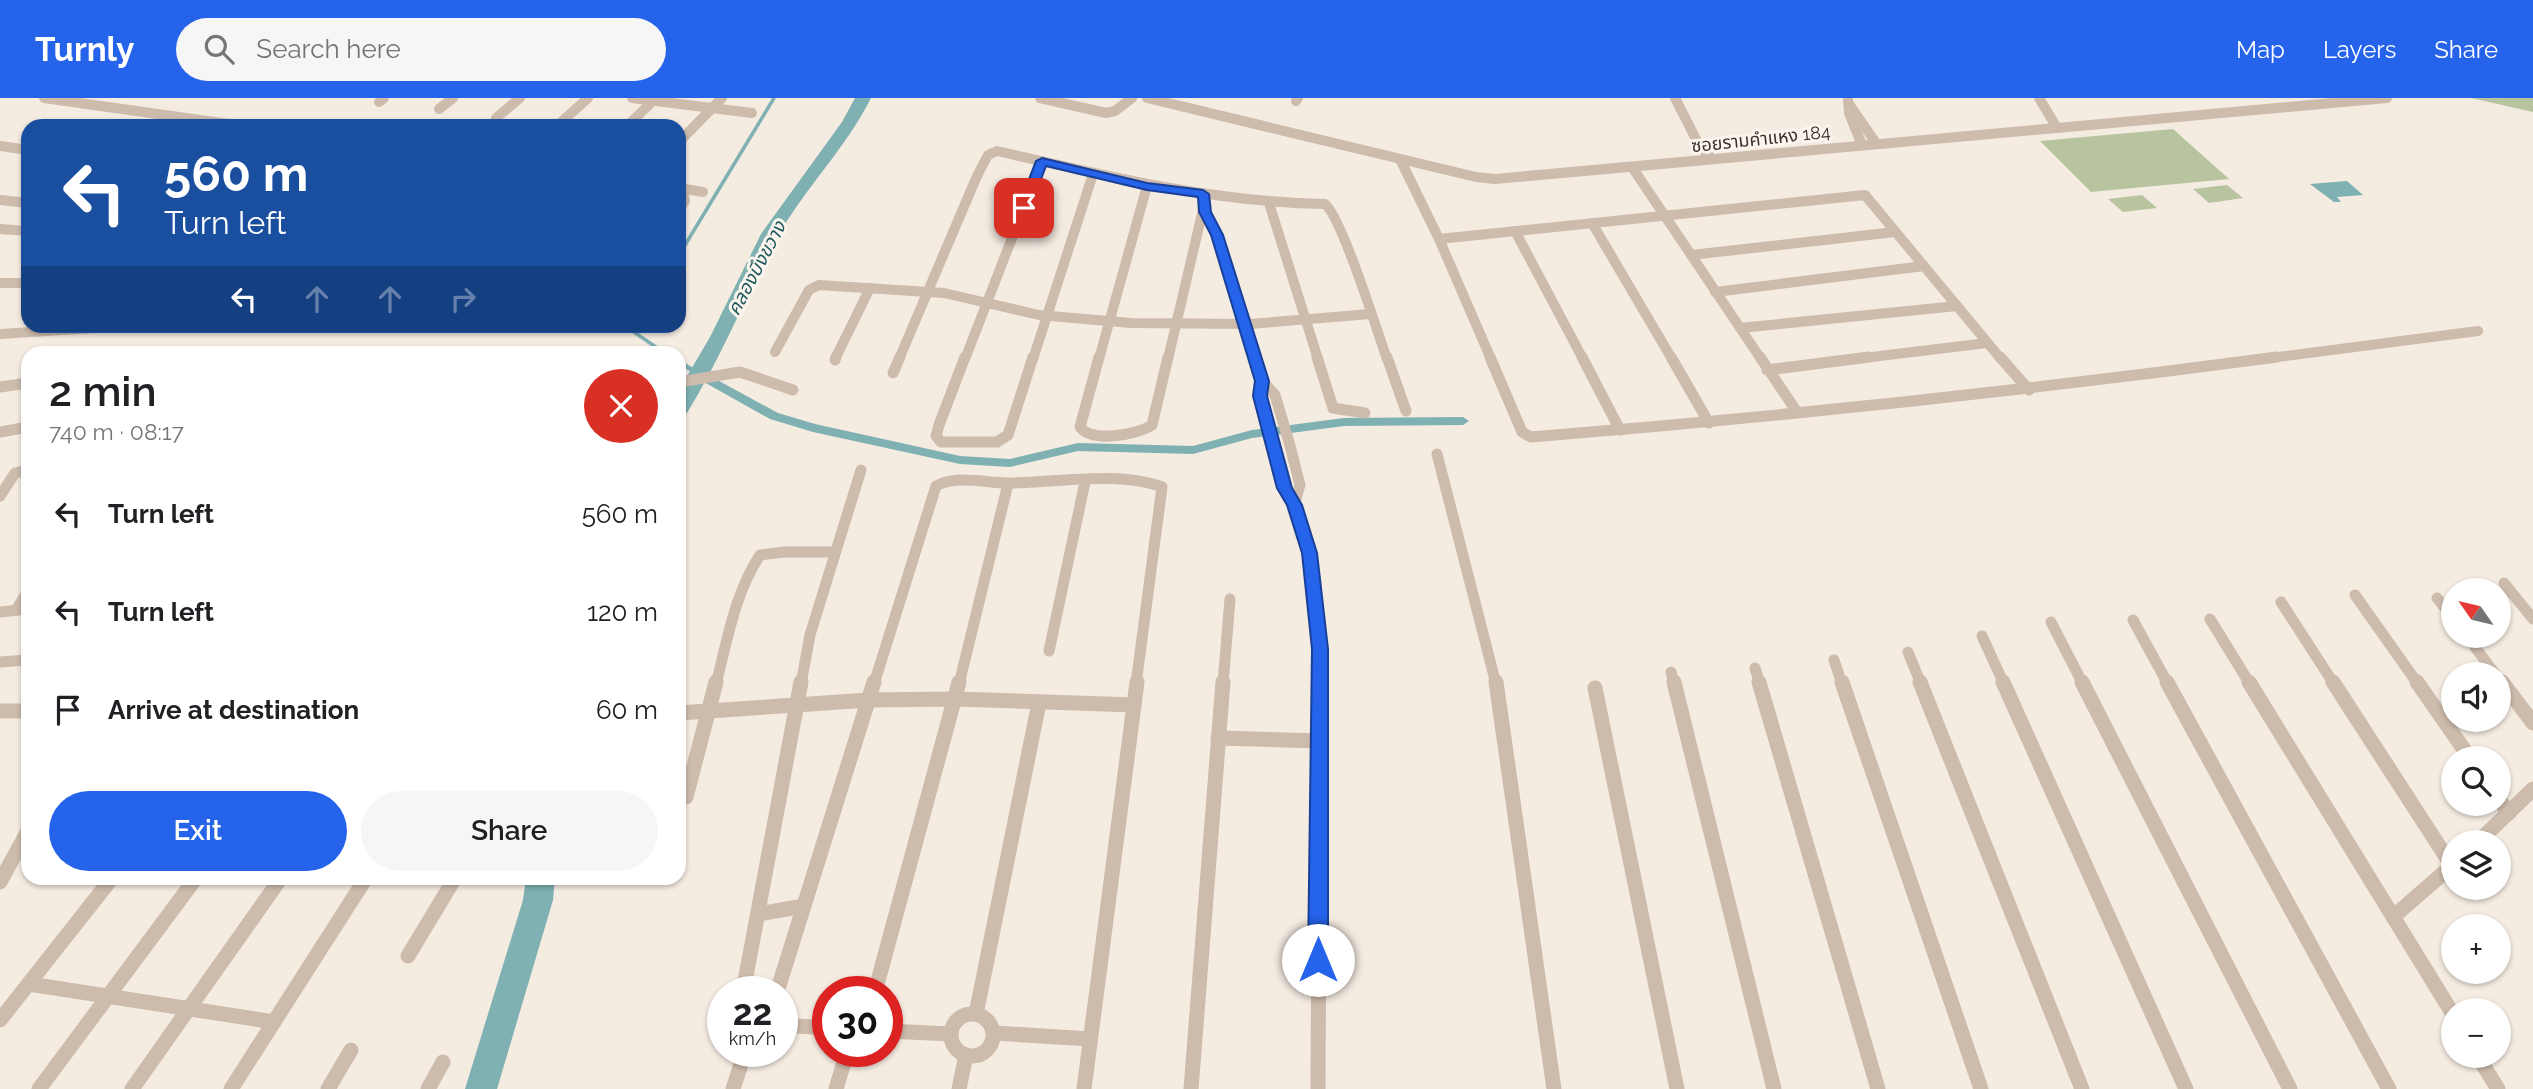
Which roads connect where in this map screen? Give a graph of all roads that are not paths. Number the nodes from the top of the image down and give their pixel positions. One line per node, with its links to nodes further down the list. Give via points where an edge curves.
1 (44, 98): 19 (street)
2 (453, 98): 16 (street)
3 (520, 98): 18 (street)
4 (587, 98): 20 (street)
5 (632, 98): 13 (street)
6 (722, 98): 15 (street)
7 (1041, 98): 8 (street, via 1106,113)
8 (1132, 98)
9 (1147, 98): 28 (street, ซอยรามคำแหง 184)
10 (1675, 98): 29 (street, via 1699,145)
11 (2039, 98): 22 (street)
12 (2387, 98): 22 (street, ซอยรามคำแหง 184)
13 (655, 99): 15 (street); 21 (street)
14 (1849, 101): 24 (street); 25 (street)
15 (712, 108): 17 (street); 23 (street)
16 (439, 109)
17 (752, 113)
18 (496, 118)
19 (193, 119)
20 (564, 119)
21 (634, 119)
22 (2057, 128): 24 (street, ซอยรามคำแหง 184)
23 (686, 135)
24 (1876, 144): 25 (street, ซอยรามคำแหง 184)
25 (1862, 145): 29 (street, ซอยรามคำแหง 184)
26 (3, 148): 27 (street)
27 (21, 149)
28 (1399, 159): 31 (street, ซอยรามคำแหง 184, via 1495,179); 49 (street)
29 (1712, 159): 31 (street, ซอยรามคำแหง 184)
30 (1042, 161): 32 (street); 55 (street, via 1003,151 990,153); 57 (street)
31 (1632, 167): 43 (street)
32 (1093, 174): 33 (street); 60 (street)
33 (1147, 187): 36 (street); 62 (street)
34 (686, 190): 35 (street)
35 (703, 192)
36 (1203, 194): 40 (street); 42 (street)
37 (0, 200): 38 (street)
38 (14, 202): 39 (street); 41 (street)
39 (21, 202)
40 (1269, 202): 59 (street, via 1316,203 1330,208); 61 (street)
41 (0, 211)
42 (1205, 212): 63 (street); 64 (street, via 1217,235)
43 (1665, 216): 44 (street); 48 (street, via 1866,195); 50 (street)
44 (1592, 223): 47 (street); 83 (street)
45 (0, 229): 46 (street)
46 (21, 230)
47 (1515, 231): 49 (street); 85 (street)
48 (1895, 232): 50 (street); 51 (street)
49 (1439, 239): 85 (street, via 1522,432 1537,438)
50 (1691, 255): 56 (street)
51 (1924, 267): 56 (street); 58 (street)
52 (0, 283): 53 (street)
53 (21, 283)
54 (870, 288): 55 (street); 70 (street, via 812,287); 71 (street)
55 (928, 291): 57 (street); 73 (street)
56 (1715, 292): 65 (street)
57 (987, 301): 60 (street); 60 (street, via 939,425 936,436 941,442 1005,439)
58 (1957, 306): 65 (street); 69 (street)
59 (1370, 314): 61 (street); 80 (street)
60 (1047, 317): 62 (street)
61 (1306, 321): 64 (street); 82 (street, via 1333,408)
62 (1110, 322): 63 (street); 63 (street, via 1080,427 1091,435 1150,428)
63 (1174, 325): 64 (street)
64 (1244, 326): 75 (street)
65 (1740, 328): 72 (street)
66 (2479, 331): 79 (street)
67 (21, 333): 68 (street)
68 (0, 334)
69 (1987, 343): 72 (street); 79 (street)
70 (775, 352)
71 (835, 360)
72 (1767, 370): 81 (street)
73 (893, 373)
74 (686, 381): 78 (street, via 740,372)
75 (1262, 381): 93 (street, via 1260,396 1284,488); 93 (street, via 1275,395 1300,485)
76 (21, 384): 77 (street)
77 (0, 387)
78 (793, 390)
79 (2029, 390): 81 (street)
80 (1406, 411)
81 (1797, 412): 83 (street)
82 (1365, 413)
83 (1709, 423): 85 (street)
84 (21, 429): 86 (street)
85 (1620, 430)
86 (0, 432)
87 (1437, 454): 179 (street, via 1498,692)
88 (861, 470): 94 (street)
89 (21, 472): 92 (street, via 15,473)
90 (1085, 482): 91 (street); 108 (street); 121 (street, via 1150,481 1162,487)
91 (1008, 484): 117 (street); 118 (street, via 950,481 936,486)
92 (0, 496)
93 (1294, 505): 128 (street, via 1309,553 1317,610)
94 (835, 552): 120 (street, via 810,635); 124 (street, via 765,553 756,558 733,618)
95 (2511, 592): 104 (street)
96 (2355, 594): 129 (street)
97 (2437, 598): 100 (street)
98 (1230, 599): 127 (street)
99 (2281, 601): 136 (street)
100 (2441, 603)
101 (21, 610): 102 (street)
102 (0, 612)
103 (2210, 619): 146 (street)
104 (2533, 619)
105 (2133, 620): 187 (street)
106 (2051, 622): 186 (street)
107 (1982, 636): 185 (street)
108 (1049, 651)
109 (1908, 652): 184 (street)
110 (21, 660): 112 (street)
111 (1834, 660): 183 (street)
112 (0, 662)
113 (1755, 668): 182 (street)
114 (1671, 672): 181 (street)
115 (1595, 688): 180 (street)
116 (2511, 695): 126 (street)
117 (955, 699): 118 (street); 119 (street); 150 (street)
118 (869, 700): 120 (street); 144 (street)
119 (1039, 703): 121 (street); 155 (street)
120 (797, 704): 124 (street); 145 (street)
121 (1134, 705): 161 (street)
122 (0, 711): 123 (street)
123 (21, 711)
124 (710, 711): 125 (street); 131 (street)
125 (686, 713)
126 (2533, 723)
127 (1218, 738): 128 (street); 177 (street)
128 (1318, 741): 178 (street)
129 (2462, 746)
130 (2533, 789): 132 (street)
131 (686, 797)
132 (2511, 811)
133 (2506, 816): 134 (street)
134 (2491, 830)
135 (21, 844): 138 (street)
136 (2441, 847)
137 (2441, 875): 146 (street)
138 (0, 882)
139 (107, 885): 151 (street)
140 (191, 885): 152 (street)
141 (276, 885): 154 (street)
142 (362, 885): 157 (street)
143 (451, 885): 147 (street)
144 (804, 906): 145 (street); 149 (street)
145 (758, 914): 148 (street)
146 (2393, 917): 153 (street)
147 (408, 956)
148 (746, 976)
149 (782, 976)
150 (879, 976)
151 (29, 984): 152 (street); 156 (street)
152 (108, 996): 154 (street); 168 (street)
153 (2443, 998)
154 (189, 1008): 157 (street); 169 (street)
155 (976, 1014): 159 (street, via 989,1019); 160 (street, via 960,1020)
156 (0, 1020)
157 (274, 1022): 170 (street)
158 (903, 1032): 160 (street)
159 (994, 1032): 161 (street); 163 (street, via 985,1049)
160 (951, 1034): 163 (street, via 954,1048)
161 (1090, 1039): 176 (street)
162 (351, 1050): 171 (street)
163 (966, 1055): 175 (street)
164 (443, 1062): 172 (street)
165 (740, 1067): 173 (street)
166 (843, 1067): 174 (street)
167 (2485, 1068): 188 (street)
168 (39, 1089)
169 (132, 1089)
170 (231, 1089)
171 (328, 1089)
172 (429, 1089)
173 (733, 1089)
174 (836, 1089)
175 (959, 1089)
176 (1084, 1089)
177 (1191, 1089)
178 (1318, 1089)
179 (1554, 1089)
180 (1676, 1089)
181 (1774, 1089)
182 (1878, 1089)
183 (1981, 1089)
184 (2082, 1089)
185 (2186, 1089)
186 (2290, 1089)
187 (2389, 1089)
188 (2498, 1089)

